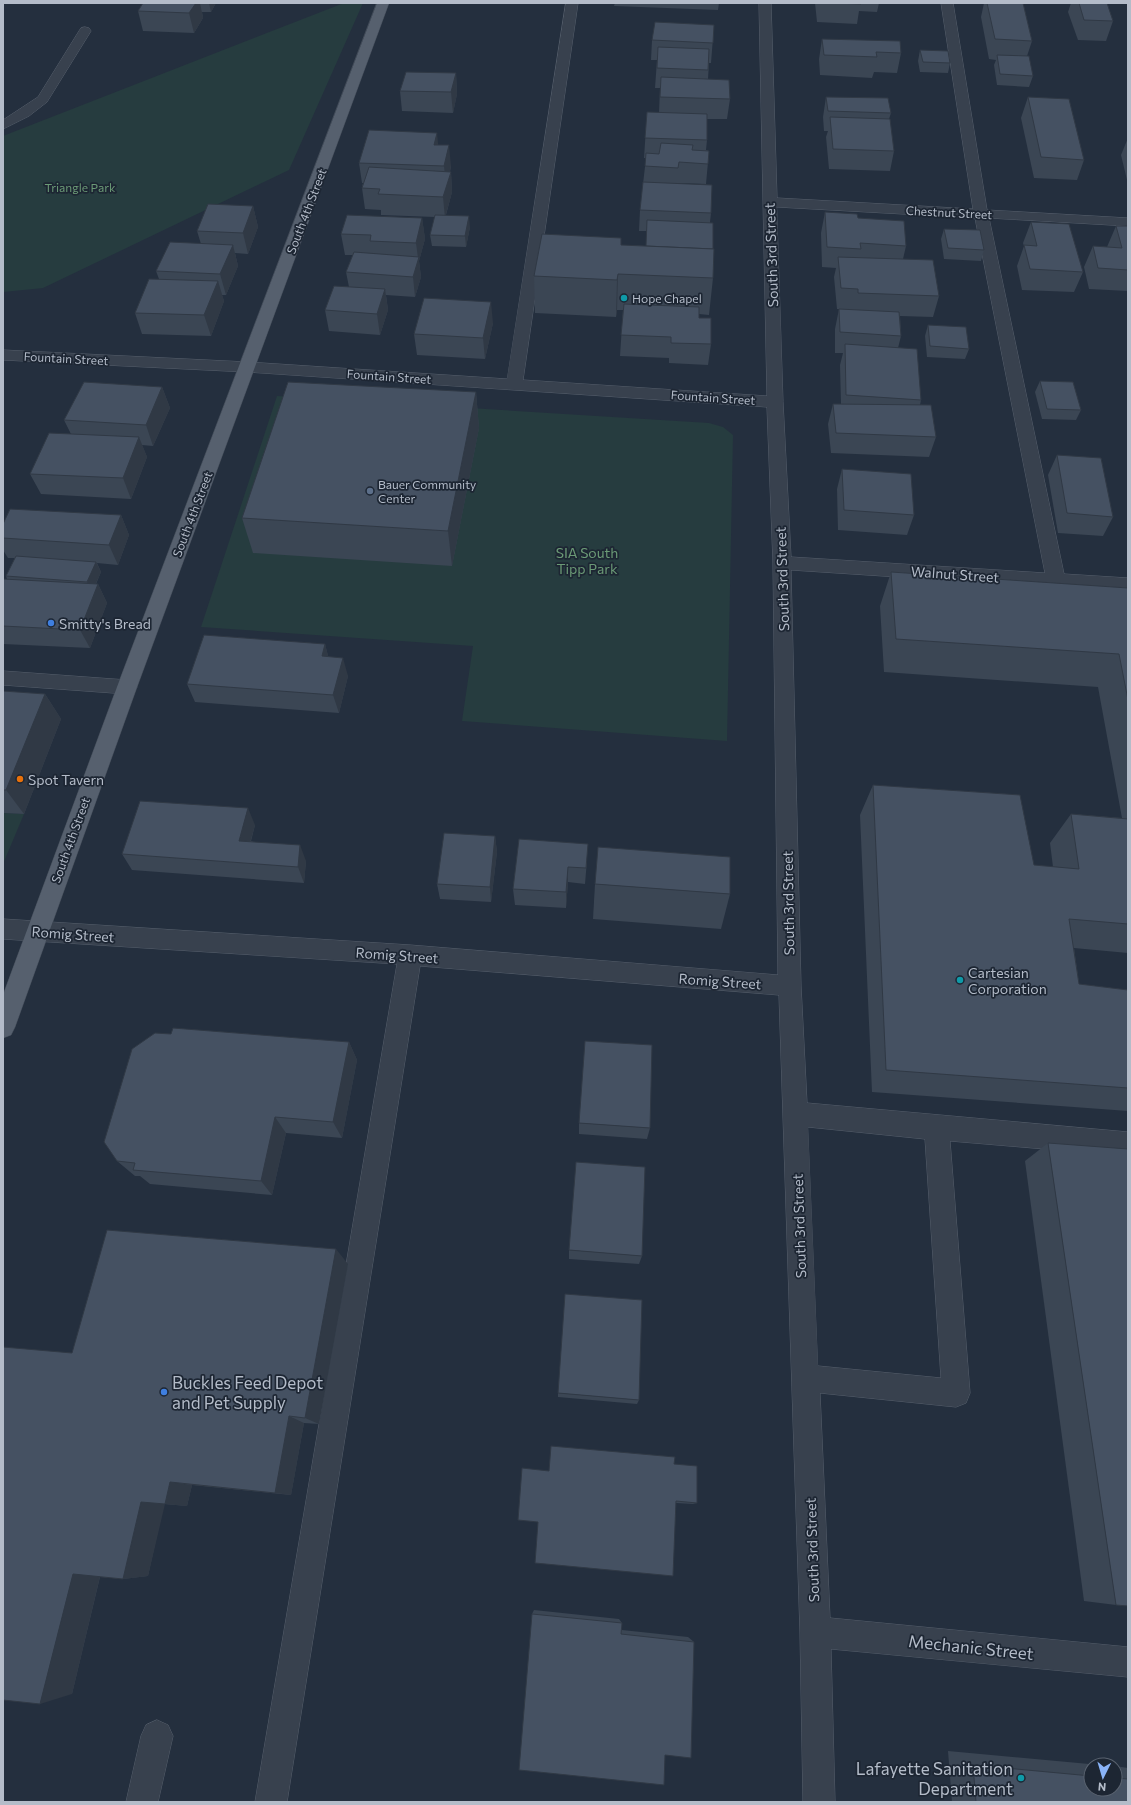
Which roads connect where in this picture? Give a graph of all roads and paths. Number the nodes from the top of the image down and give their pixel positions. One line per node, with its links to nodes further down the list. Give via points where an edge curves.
1 (383, 3): 11 (main road, South 4th Street)
2 (572, 3): 12 (street)
3 (765, 3): 7 (street, South 3rd Street)
4 (947, 3): 8 (street)
5 (85, 31): 6 (street, via 43,99)
6 (3, 125)
7 (769, 202): 8 (street, Chestnut Street); 13 (street, South 3rd Street)
8 (982, 214): 9 (street, Chestnut Street); 15 (street)
9 (1128, 222)
10 (3, 355): 11 (street, Fountain Street)
11 (247, 367): 12 (street, Fountain Street); 18 (main road, South 4th Street)
12 (514, 384): 13 (street, Fountain Street)
13 (775, 402): 14 (street, South 3rd Street)
14 (782, 563): 15 (street, Walnut Street); 22 (street, South 3rd Street)
15 (1056, 580): 16 (street, Walnut Street)
16 (1128, 585)
17 (3, 678): 18 (street)
18 (127, 687): 20 (main road, South 4th Street)
19 (3, 929): 20 (street, Romig Street)
20 (37, 932): 21 (street, Romig Street); 23 (main road, South 4th Street)
21 (410, 955): 22 (street, Romig Street); 32 (street)
22 (790, 986): 24 (street, South 3rd Street)
23 (3, 1027)
24 (795, 1114): 25 (street); 27 (street, South 3rd Street)
25 (937, 1128): 26 (street); 27 (street, via 956,1393)
26 (1128, 1144)
27 (805, 1378): 28 (street, South 3rd Street)
28 (814, 1632): 29 (street, Mechanic Street); 33 (street, South 3rd Street)
29 (1128, 1662)
30 (157, 1736): 31 (street)
31 (142, 1802)
32 (271, 1802)
33 (819, 1802)

